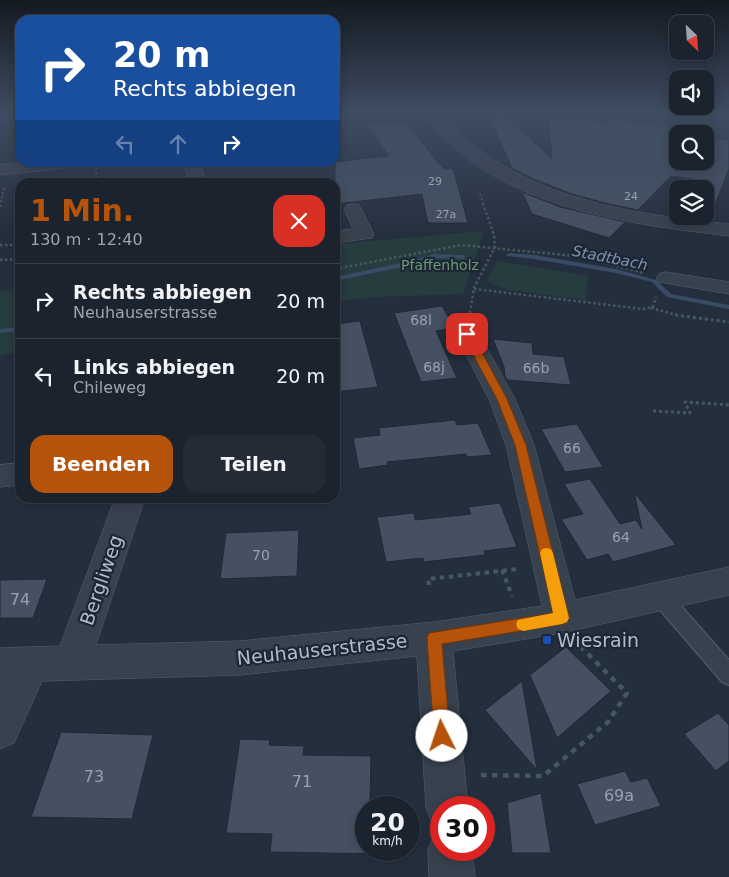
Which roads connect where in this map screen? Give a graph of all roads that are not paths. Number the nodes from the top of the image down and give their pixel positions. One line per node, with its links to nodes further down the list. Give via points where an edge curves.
1 (471, 153): 5 (street, via 516,180 571,200 655,221)
2 (28, 167): 3 (street)
3 (0, 170)
4 (353, 209): 6 (street, via 365,234)
5 (729, 230)
6 (340, 236)
7 (666, 278): 8 (street)
8 (729, 288)
9 (467, 334): 15 (street, via 502,399 520,445)
10 (15, 474): 11 (street)
11 (0, 476)
12 (128, 503): 17 (street, Bergliweg)
13 (729, 581): 14 (street, Neuhauserstrasse)
14 (661, 597): 15 (street, Neuhauserstrasse); 19 (lane)
15 (562, 618): 16 (street, Neuhauserstrasse)
16 (434, 638): 17 (street, Neuhauserstrasse, via 240,658); 21 (street)
17 (72, 662): 18 (street, Neuhauserstrasse)
18 (16, 664): 20 (street)
19 (729, 675)
20 (0, 729)
21 (446, 791)
22 (451, 861): 23 (street)
23 (452, 877)

